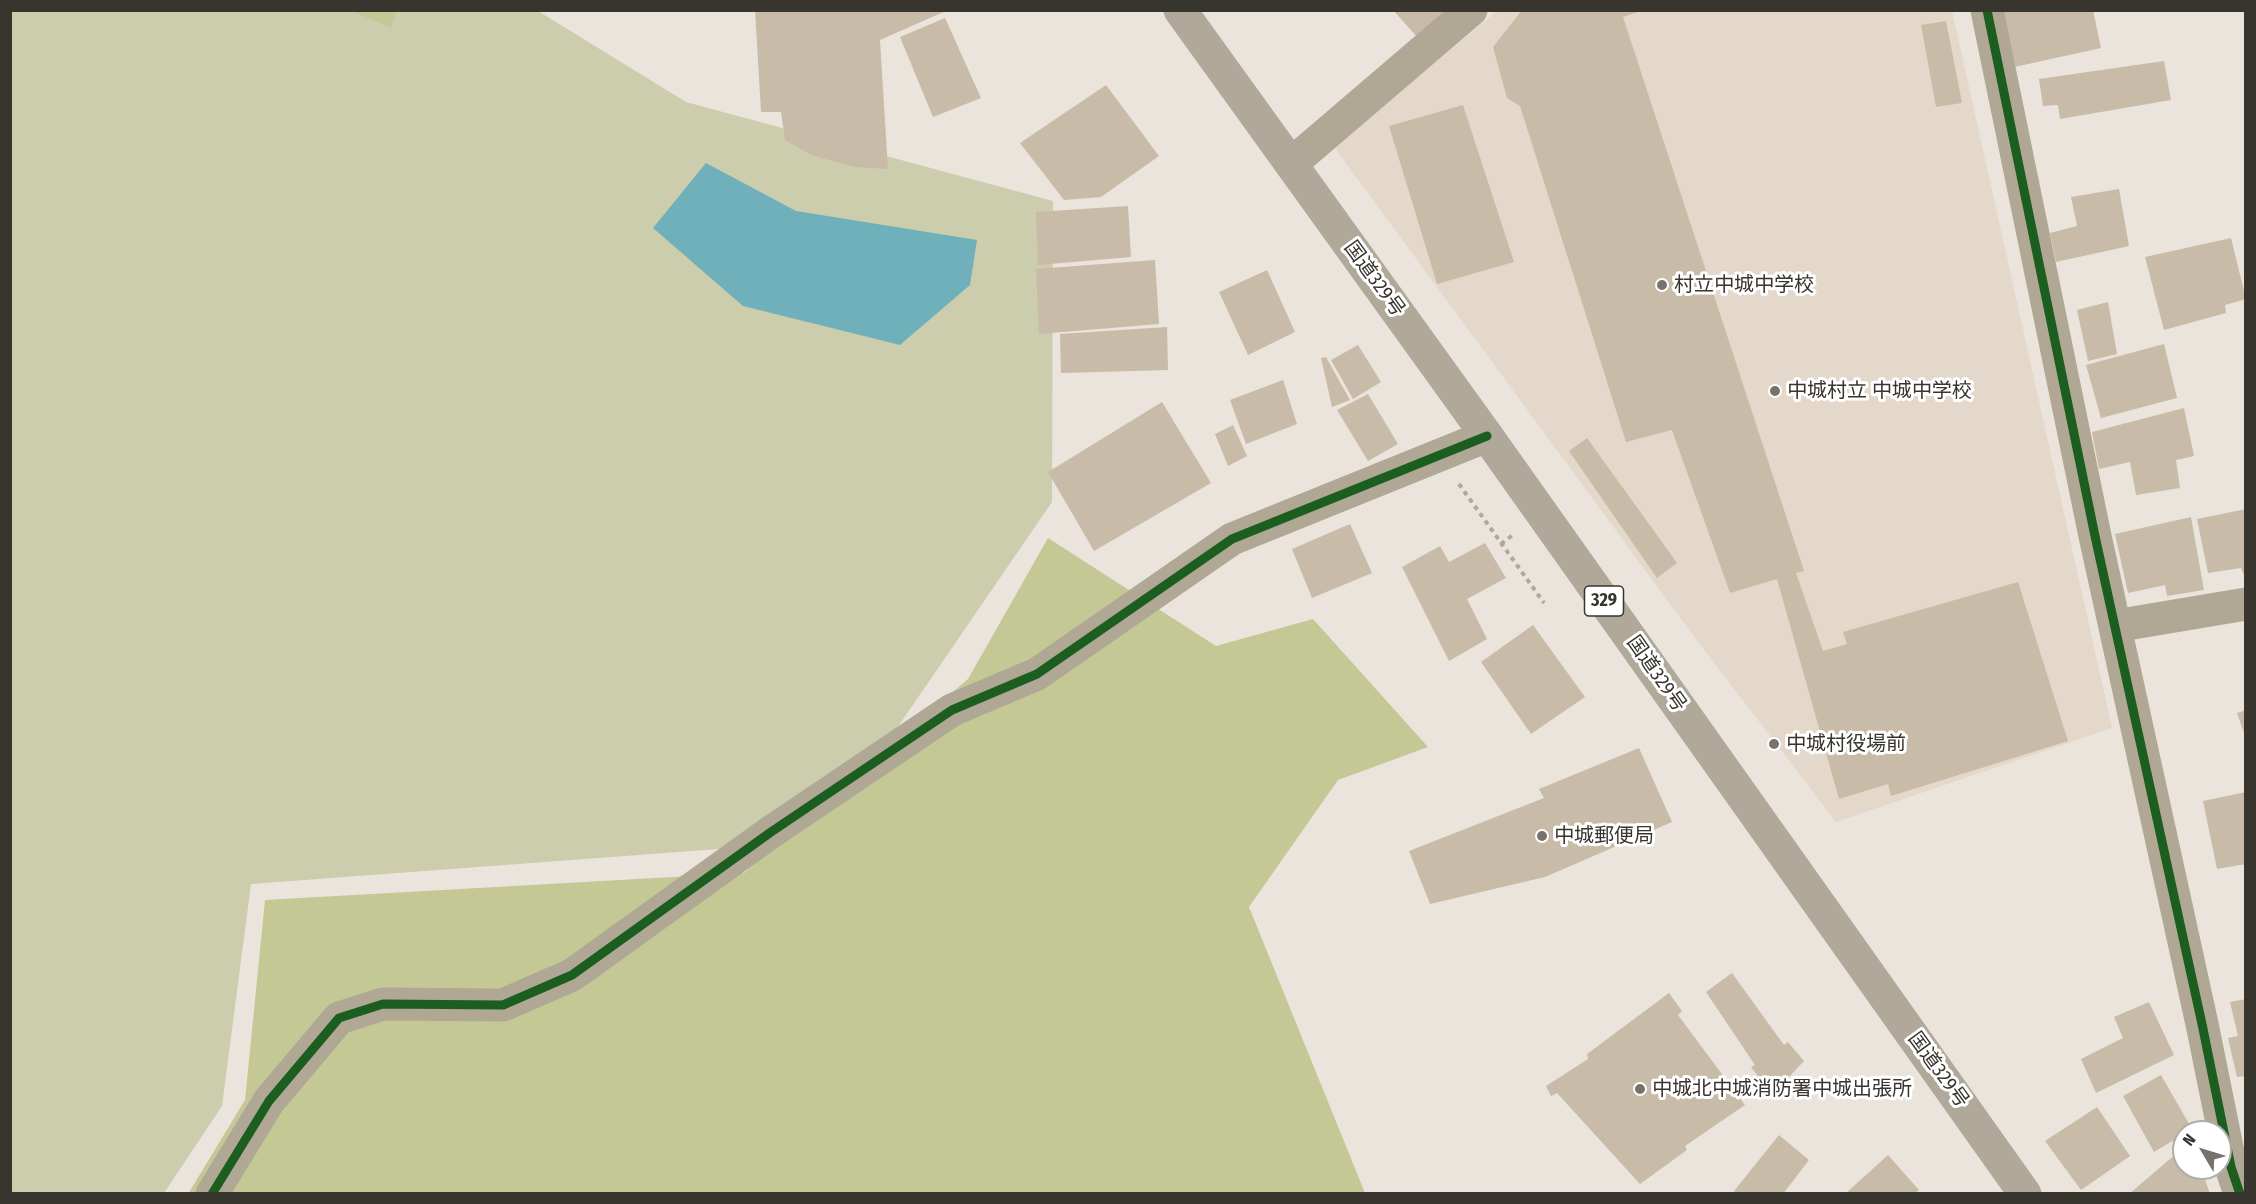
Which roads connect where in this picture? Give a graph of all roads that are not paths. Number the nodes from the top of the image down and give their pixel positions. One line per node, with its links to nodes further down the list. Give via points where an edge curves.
1 (1180, 10): 4 (highway, 国道329号 / 329)
2 (1471, 10): 4 (street)
3 (1987, 10): 7 (street)
4 (1291, 164): 5 (highway, 国道329号 / 329)
5 (1487, 436): 8 (street, via 1232,539 1037,674 952,710 771,832 572,975 503,1005 383,1004 339,1018 269,1101); 9 (highway, 国道329号 / 329)
6 (2246, 604): 7 (street)
7 (2115, 626): 10 (street)
8 (212, 1194)
9 (2025, 1194)
10 (2240, 1194)

